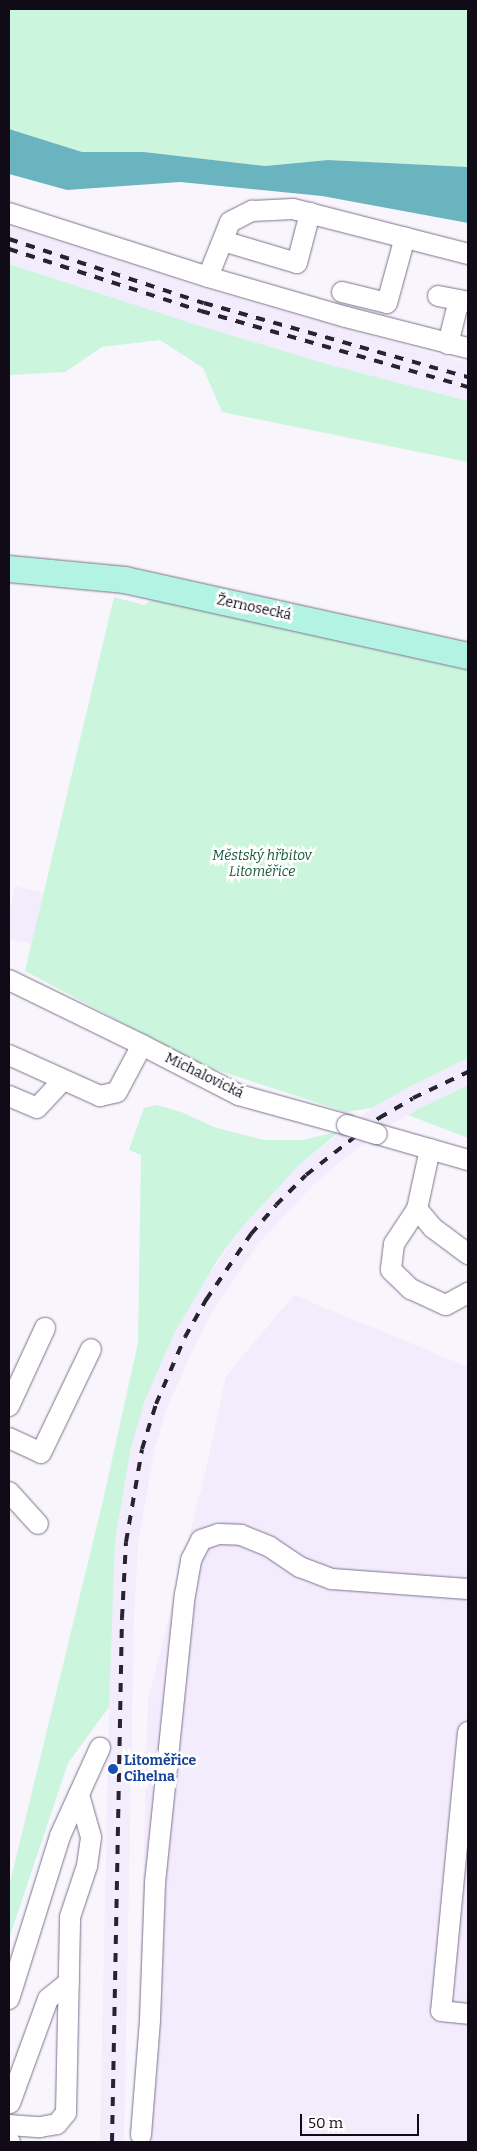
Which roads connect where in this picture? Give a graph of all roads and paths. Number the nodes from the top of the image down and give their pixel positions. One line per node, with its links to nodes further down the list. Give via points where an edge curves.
1 (9, 213): 6 (street)
2 (310, 213): 3 (street); 4 (street, via 294,209 252,211 230,222); 4 (street, via 296,263)
3 (404, 237): 5 (street); 7 (street, via 387,303)
4 (223, 241): 6 (street)
5 (468, 254)
6 (208, 277): 10 (street)
7 (342, 292)
8 (438, 296): 9 (street)
9 (464, 301): 10 (street)
10 (448, 344): 11 (street)
11 (468, 348)
12 (9, 569): 13 (main road, Žernosecká, via 125,580)
13 (468, 656)
14 (9, 980): 15 (street, Michalovická)
15 (142, 1045): 17 (street, via 117,1092 100,1096); 19 (street, Michalovická, bridge, via 239,1095)
16 (9, 1055): 17 (street)
17 (63, 1080): 18 (street, via 37,1108)
18 (9, 1096)
19 (430, 1150): 20 (street, Michalovická); 21 (street)
20 (468, 1160)
21 (417, 1209): 22 (street, via 433,1228); 23 (street, via 394,1244 391,1270 411,1289 446,1305)
22 (468, 1254)
23 (468, 1292)
24 (45, 1328): 26 (street)
25 (91, 1349): 27 (street, via 40,1453)
26 (9, 1406)
27 (9, 1438)
28 (9, 1492): 29 (street)
29 (38, 1524)
30 (468, 1589): 39 (street, via 332,1579 240,1535 218,1534 201,1540 191,1560 185,1594 155,1883 150,2020)
31 (468, 1732): 36 (street, via 441,2011)
32 (100, 1748): 33 (street)
33 (79, 1795): 34 (street, via 91,1837 87,1866 70,1917); 35 (street, via 60,1836)
34 (69, 1982): 37 (street, via 48,1999); 38 (street, via 66,2113 57,2124 40,2128)
35 (9, 1999)
36 (468, 2014)
37 (10, 2103)
38 (9, 2125)
39 (141, 2135)

